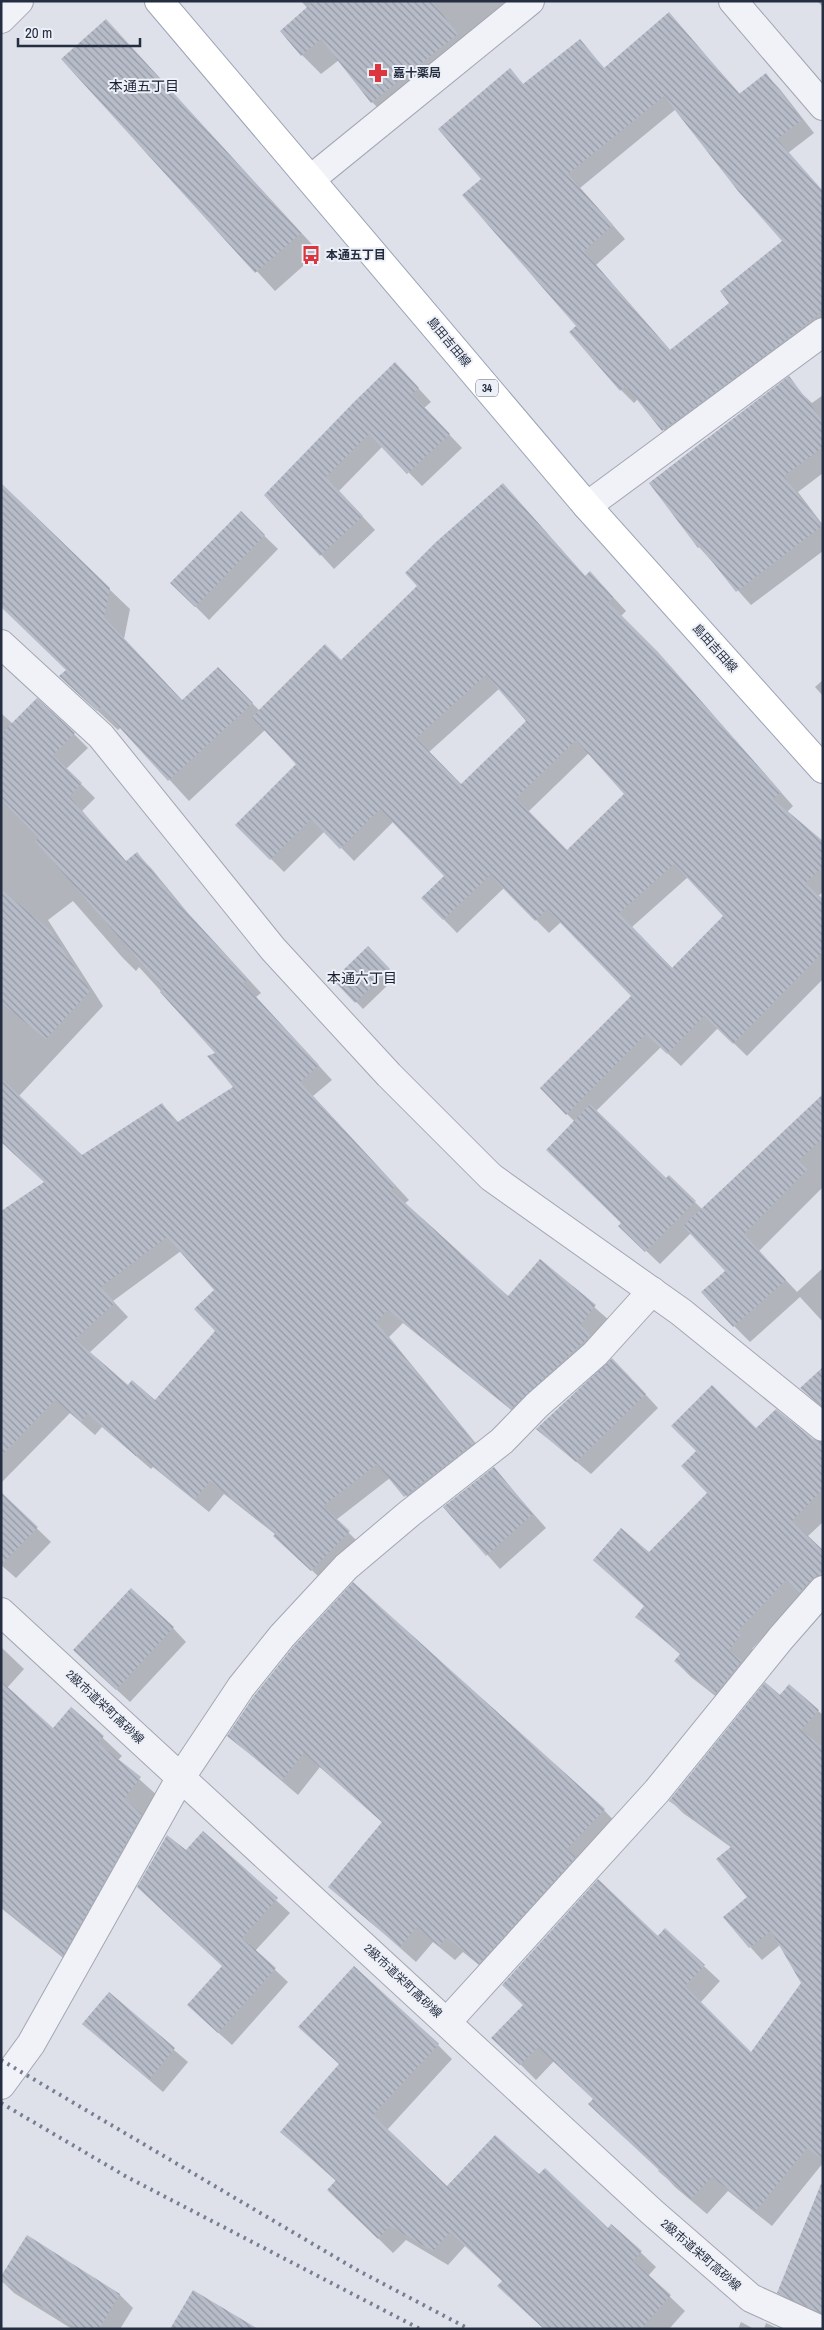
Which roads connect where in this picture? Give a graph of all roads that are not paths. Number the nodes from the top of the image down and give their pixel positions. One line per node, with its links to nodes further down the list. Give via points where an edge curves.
1 (19, 1): 5 (street)
2 (159, 1): 7 (main road, 島田吉田線 / 34)
3 (530, 1): 7 (street)
4 (733, 1): 6 (street)
5 (1, 19)
6 (823, 106)
7 (311, 179): 9 (main road, 島田吉田線 / 34)
8 (823, 332): 9 (street)
9 (587, 506): 11 (main road, 島田吉田線 / 34)
10 (1, 644): 12 (street, via 101,736 273,949 389,1075 491,1176)
11 (823, 769)
12 (652, 1291): 13 (street); 16 (street, via 595,1354 502,1440 346,1567 282,1636 241,1687)
13 (823, 1427)
14 (823, 1590): 17 (street, via 657,1791)
15 (1, 1612): 16 (street, 2級市道栄町高砂線)
16 (181, 1777): 17 (street, 2級市道栄町高砂線); 18 (street, via 31,2044)
17 (447, 2022): 19 (street, 2級市道栄町高砂線, via 652,2212 751,2298)
18 (1, 2085)
19 (819, 2329)

